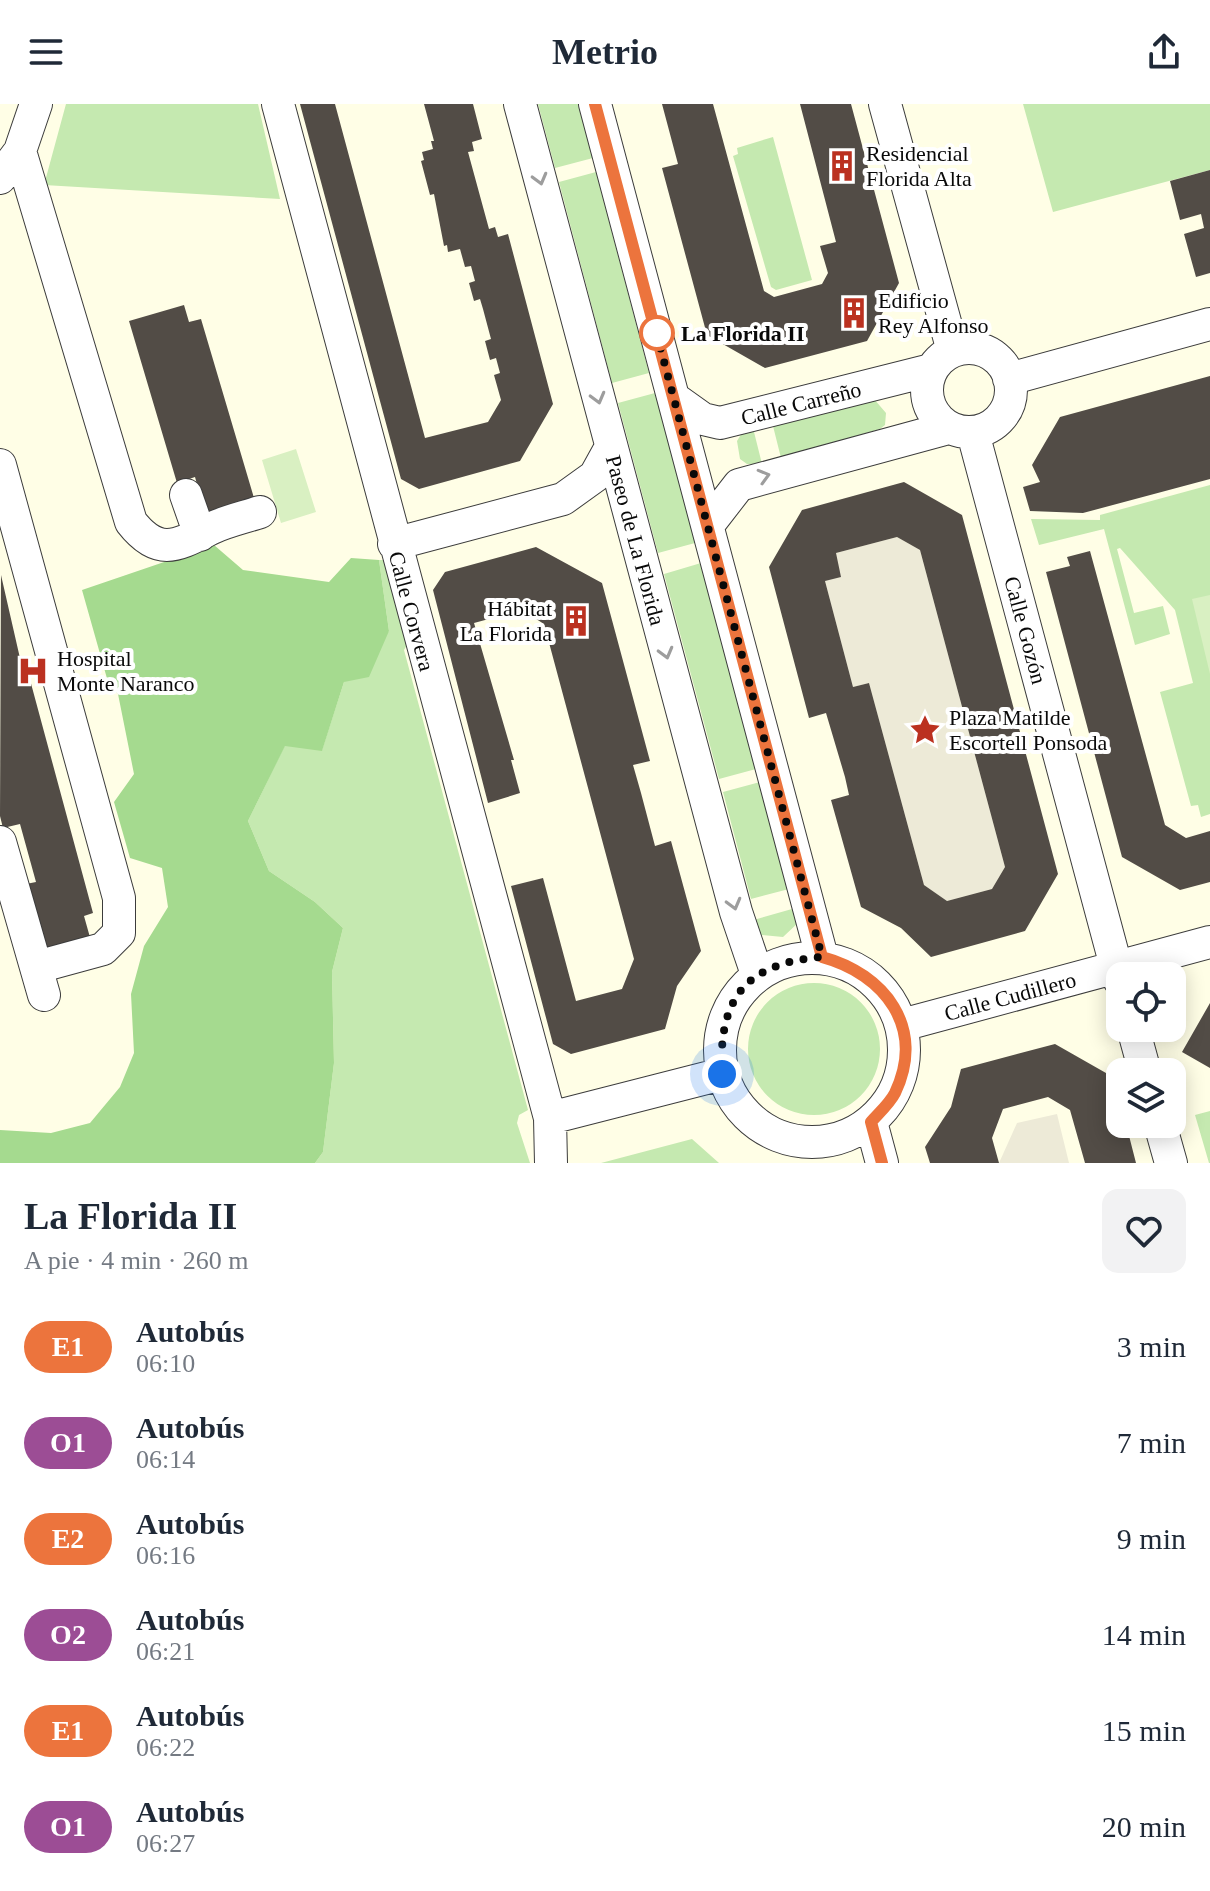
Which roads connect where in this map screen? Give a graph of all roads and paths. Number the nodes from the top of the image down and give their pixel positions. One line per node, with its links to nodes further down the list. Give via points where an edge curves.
1 (278, 104): 20 (street, Calle Corvera)
2 (520, 104): 12 (street, Paseo de La Florida, one-way to 12)
3 (595, 104): 10 (street)
4 (885, 104): 8 (street)
5 (29, 126): 6 (street); 19 (street, via 131,522 157,544 174,546)
6 (0, 178)
7 (1210, 324): 9 (street)
8 (942, 360): 9 (street, via 983,350 1003,366); 10 (street, Calle Carreño, via 720,423 703,419); 11 (street, via 926,397 934,415)
9 (1009, 379): 11 (street, via 1005,412 986,429)
10 (675, 399): 18 (street)
11 (961, 430): 18 (street, one-way to 11, via 739,485); 24 (street, Calle Gozón)
12 (611, 447): 15 (street, via 595,476); 17 (street, Paseo de La Florida)
13 (0, 465): 21 (street, via 119,898 119,933 103,949 40,981)
14 (186, 495): 19 (street)
15 (563, 499): 17 (street, via 592,502); 20 (street)
16 (260, 512): 19 (street)
17 (631, 523): 26 (street, Paseo de La Florida, one-way to 26)
18 (708, 525): 23 (street)
19 (200, 535)
20 (394, 544): 30 (street, Calle Corvera)
21 (0, 842)
22 (1210, 942): 25 (street, Calle Cudillero)
23 (822, 957): 26 (street, via 788,960); 28 (street, via 849,964 872,979)
24 (1115, 962)
25 (1152, 962)
26 (757, 974): 29 (street, via 728,1013 720,1037)
27 (1106, 977): 28 (street, Calle Cudillero)
28 (902, 1025): 31 (street, via 905,1061 894,1095)
29 (722, 1074): 30 (street); 33 (street, via 733,1100 751,1121)
30 (550, 1118): 34 (street, Calle Corvera)
31 (871, 1122): 33 (street); 35 (street)
32 (1164, 1138): 36 (street)
33 (805, 1153)
34 (551, 1163)
35 (882, 1163)
36 (1171, 1163)

